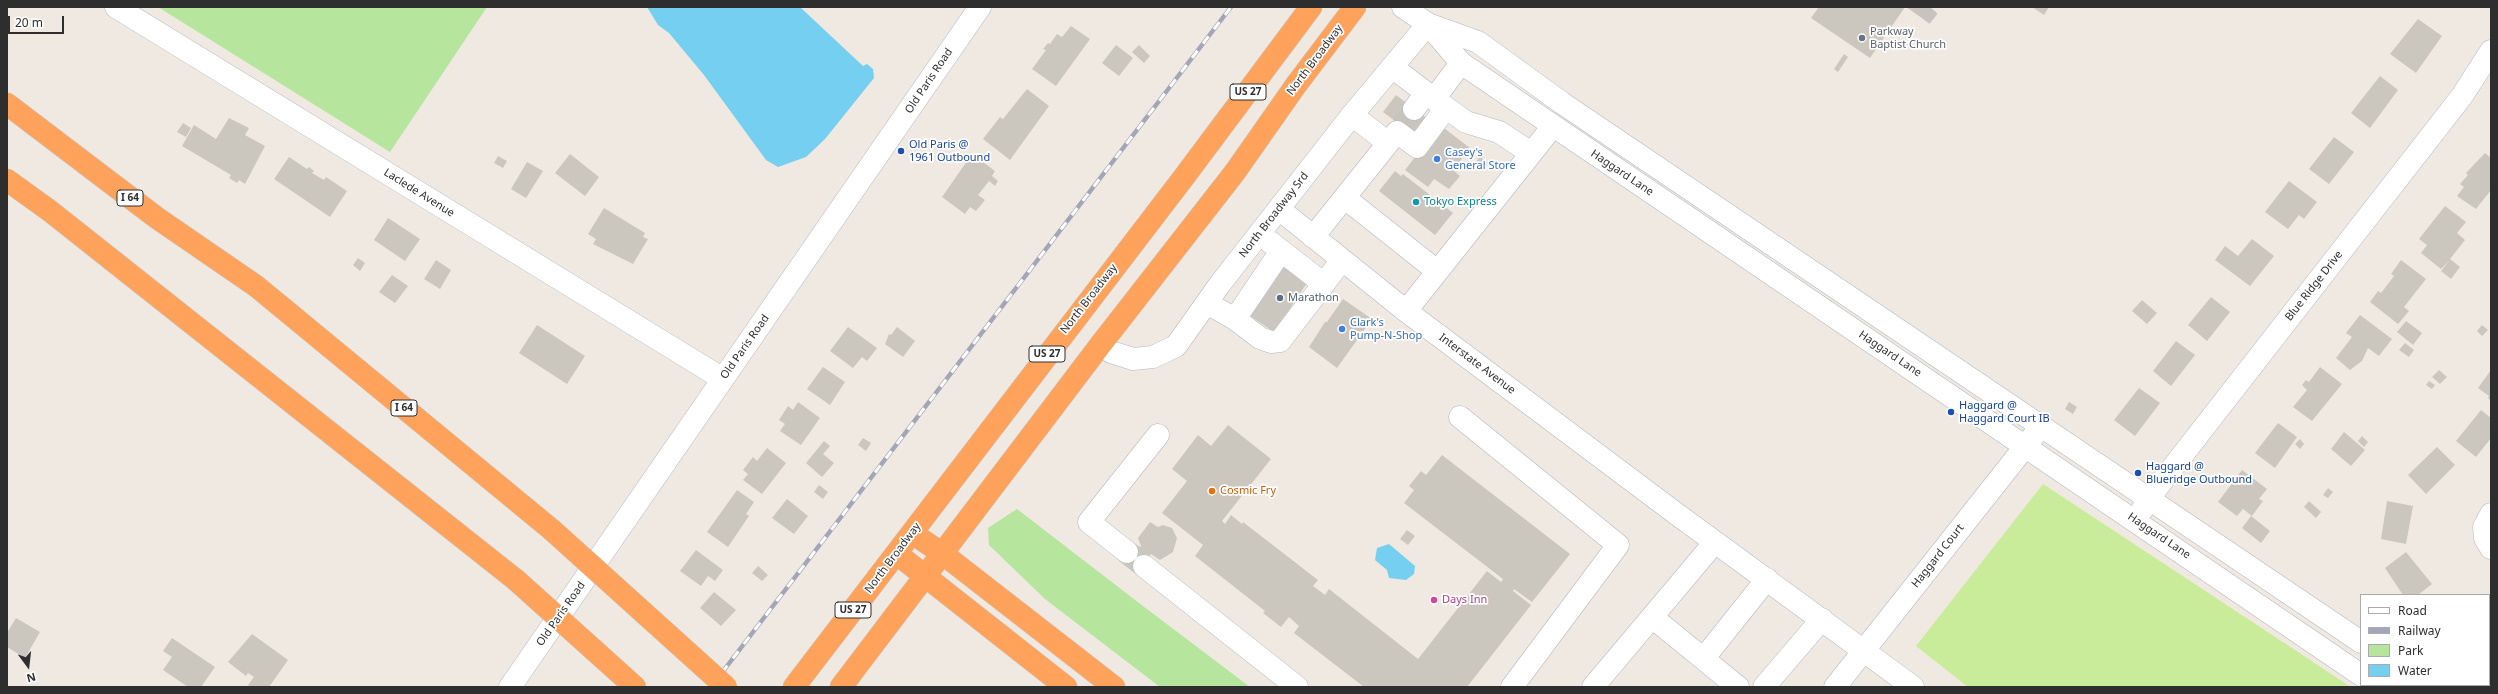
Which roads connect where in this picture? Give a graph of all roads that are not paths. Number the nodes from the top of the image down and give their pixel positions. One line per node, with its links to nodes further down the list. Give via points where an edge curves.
1 (116, 7): 37 (street, Laclede Avenue)
2 (980, 7): 37 (street, Old Paris Road)
3 (1311, 7): 45 (highway, North Broadway / US 27)
4 (1355, 7): 35 (highway, North Broadway / US 27, via 1235,172)
5 (1403, 7): 6 (street, Haggard Lane)
6 (1428, 24): 8 (street, Haggard Lane); 9 (street, North Broadway Srd); 10 (street, Haggard Lane, via 1478,42)
7 (2491, 51): 42 (street, Blue Ridge Drive, via 2462,96)
8 (1461, 63): 11 (street); 13 (street, Haggard Lane)
9 (1392, 67): 11 (street); 14 (street, North Broadway Srd)
10 (1547, 92): 13 (street); 18 (street, Haggard Lane)
11 (1430, 102): 16 (street, via 1417,147); 17 (street, via 1466,122 1499,132)
12 (7, 104): 64 (highway, I 64, bridge, via 157,218 256,286 552,530)
13 (1532, 112): 15 (street, Haggard Lane)
14 (1352, 115): 16 (street); 22 (street, North Broadway Srd)
15 (1553, 126): 17 (street); 20 (street, Haggard Lane)
16 (1396, 134): 21 (street)
17 (1531, 153): 28 (street)
18 (1658, 168): 20 (street); 26 (street, Haggard Lane)
19 (7, 180): 63 (highway, bridge, via 516,580)
20 (1645, 188): 29 (street, Haggard Lane)
21 (1345, 198): 24 (street); 28 (street)
22 (1279, 209): 23 (street, North Broadway Srd); 24 (street, Interstate Avenue)
23 (1259, 234): 25 (street); 31 (street, North Broadway Srd)
24 (1313, 237): 27 (street, Interstate Avenue)
25 (1281, 251): 30 (street); 33 (street)
26 (1795, 259): 29 (street); 34 (street, Haggard Lane)
27 (1342, 260): 30 (street); 32 (street, Interstate Avenue)
28 (1437, 271): 32 (street)
29 (1781, 280): 36 (street, Haggard Lane)
30 (1324, 284): 33 (street, via 1280,340 1271,342 1260,338)
31 (1207, 303): 33 (street); 35 (street, North Broadway Srd, via 1176,346 1166,352 1153,357 1133,359 1111,352)
32 (1406, 311): 46 (street, Interstate Avenue)
33 (1235, 319)
34 (1893, 325): 36 (street); 39 (street, Haggard Lane)
35 (1101, 344): 50 (highway, North Broadway / US 27)
36 (1879, 346): 41 (street, Haggard Lane)
37 (723, 379): 62 (street, Old Paris Road)
38 (1460, 417): 70 (street, via 1618,545)
39 (2041, 425): 41 (street, Haggard Court); 42 (street, Haggard Lane)
40 (1158, 436): 48 (street, via 1089,522)
41 (2026, 446): 44 (street, Haggard Lane); 59 (street, Haggard Court)
42 (2149, 498): 44 (street, Blue Ridge Drive); 51 (street, Haggard Lane)
43 (2491, 514): 47 (street, via 2484,527 2485,538)
44 (2136, 520): 55 (street, Haggard Lane)
45 (912, 533): 49 (highway, North Broadway / US 27); 50 (highway)
46 (1715, 542): 54 (street, Interstate Avenue); 56 (street)
47 (2491, 548)
48 (1127, 552)
49 (897, 554): 53 (highway); 65 (highway, North Broadway / US 27)
50 (943, 554): 53 (highway, North Broadway / US 27); 68 (highway)
51 (2246, 564): 55 (street); 58 (street, Haggard Lane)
52 (1144, 566): 69 (street)
53 (926, 576): 66 (highway, North Broadway / US 27); 67 (highway)
54 (1767, 579): 57 (street, Interstate Avenue); 60 (street)
55 (2231, 586): 61 (street, Haggard Lane)
56 (1652, 617): 60 (street); 71 (street)
57 (1822, 619): 59 (street, Interstate Avenue); 73 (street)
58 (2360, 641)
59 (1864, 650): 74 (street, Haggard Court); 75 (street, Interstate Avenue)
60 (1704, 658): 72 (street)
61 (2360, 674)
62 (510, 687)
63 (635, 687)
64 (726, 687)
65 (794, 687)
66 (841, 687)
67 (1066, 687)
68 (1114, 687)
69 (1297, 687)
70 (1512, 687)
71 (1592, 687)
72 (1738, 687)
73 (1764, 687)
74 (1835, 687)
75 (1913, 687)

